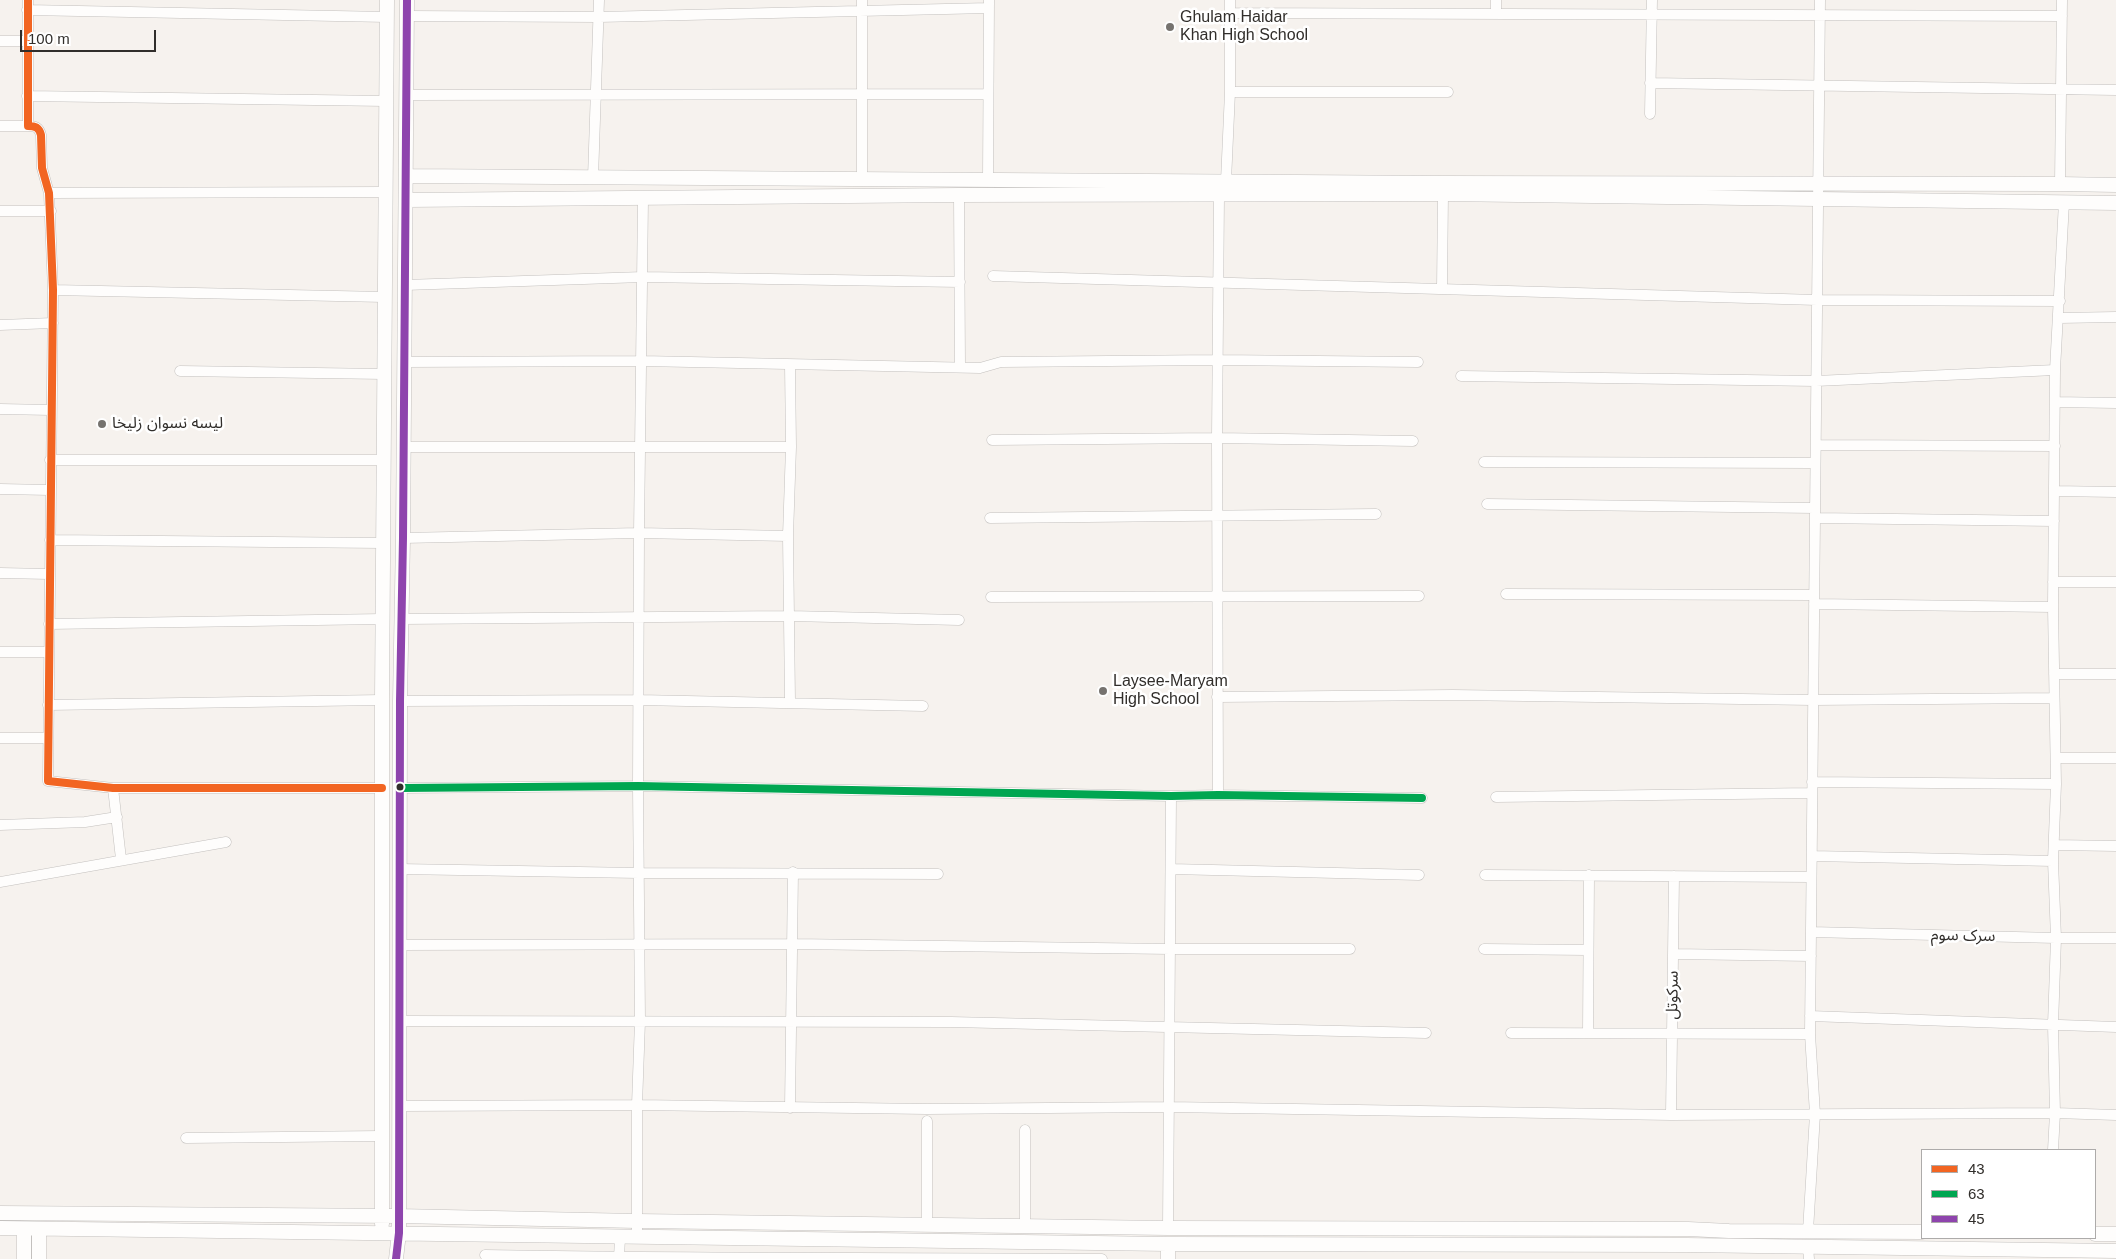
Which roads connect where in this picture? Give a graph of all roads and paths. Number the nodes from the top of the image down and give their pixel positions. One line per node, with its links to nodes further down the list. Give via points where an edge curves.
1 (387, 0): 19 (main road)
2 (407, 0): 17 (main road)
3 (599, 0): 20 (street)
4 (862, 0): 12 (street)
5 (1230, 0): 13 (street)
6 (1496, 0): 14 (street)
7 (1652, 0): 16 (street)
8 (1820, 0): 15 (street)
9 (2062, 0): 18 (street)
10 (989, 4): 12 (street); 30 (street)
11 (28, 5): 19 (street); 22 (street)
12 (862, 12): 20 (street); 29 (street)
13 (1230, 13): 14 (street); 27 (street)
14 (1496, 13): 16 (street)
15 (1820, 14): 16 (street); 18 (street); 24 (street)
16 (1652, 15): 23 (street)
17 (407, 16): 20 (street); 31 (main road)
18 (2062, 16): 25 (street)
19 (387, 17): 34 (main road)
20 (599, 17): 32 (street)
21 (0, 41): 22 (street)
22 (27, 41): 33 (street)
23 (1650, 83): 24 (street); 35 (street)
24 (1819, 86): 25 (street); 43 (street)
25 (2062, 89): 26 (street); 44 (street)
26 (2116, 90)
27 (1230, 92): 28 (street); 42 (street)
28 (1448, 92)
29 (863, 93): 30 (street); 32 (street); 40 (street)
30 (988, 94): 41 (street)
31 (407, 95): 32 (street); 38 (main road)
32 (596, 95): 39 (street)
33 (27, 96): 34 (street); 37 (street)
34 (386, 101): 47 (main road)
35 (1650, 114)
36 (0, 126): 37 (street)
37 (28, 126): 48 (street, via 36,126 40,130 42,168)
38 (407, 176): 39 (main road); 54 (main road)
39 (593, 178): 40 (main road)
40 (862, 180): 41 (main road)
41 (988, 180): 46 (main road)
42 (1226, 181): 43 (main road); 46 (main road)
43 (1818, 184): 44 (main road); 52 (street)
44 (2060, 184): 45 (main road)
45 (2116, 185)
46 (1132, 188): 50 (main road); 51 (main road)
47 (386, 192): 48 (street); 66 (main road)
48 (49, 193): 57 (street)
49 (1443, 194): 51 (main road); 52 (main road); 64 (street)
50 (959, 195): 53 (main road); 61 (street)
51 (1219, 195): 62 (street)
52 (1818, 198): 55 (main road); 67 (street)
53 (643, 199): 54 (main road); 60 (street)
54 (407, 200): 63 (main road)
55 (2064, 202): 56 (main road); 68 (street)
56 (2116, 204)
57 (51, 211): 58 (street); 65 (street)
58 (0, 212)
59 (993, 276): 62 (street)
60 (642, 277): 61 (street); 63 (street); 74 (street)
61 (960, 282): 78 (street)
62 (1220, 283): 64 (street); 73 (street)
63 (405, 286): 75 (main road)
64 (1442, 288): 67 (street)
65 (53, 290): 66 (street); 71 (street)
66 (384, 297): 81 (main road)
67 (1817, 300): 68 (street); 83 (street)
68 (2060, 301): 70 (street)
69 (2116, 317): 70 (street)
70 (2059, 318): 79 (street)
71 (53, 323): 72 (street); 87 (street)
72 (0, 325)
73 (1217, 360): 76 (street); 78 (street, via 1001,362 980,368); 88 (street)
74 (642, 361): 75 (street); 77 (street); 95 (street)
75 (404, 362): 93 (main road)
76 (1418, 362)
77 (790, 365): 78 (street); 94 (street)
78 (960, 367)
79 (2055, 370): 83 (street); 84 (street)
80 (180, 371): 81 (street)
81 (384, 374): 97 (main road)
82 (1461, 376): 83 (street)
83 (1816, 381): 91 (street)
84 (2055, 402): 85 (street); 92 (street)
85 (2116, 403)
86 (0, 409): 87 (street)
87 (51, 410): 96 (street)
88 (1217, 438): 89 (street); 90 (street); 107 (street)
89 (992, 440)
90 (1413, 441)
91 (1816, 445): 92 (street); 99 (street)
92 (2054, 446): 102 (street)
93 (404, 447): 95 (street); 112 (main road)
94 (791, 447): 95 (street); 111 (street)
95 (641, 448): 110 (street)
96 (50, 460): 97 (street); 101 (street)
97 (384, 460): 114 (main road)
98 (1484, 462): 99 (street)
99 (1815, 463): 105 (street)
100 (0, 489): 101 (street)
101 (50, 490): 113 (street)
102 (2054, 491): 103 (street); 109 (street)
103 (2116, 492)
104 (1487, 504): 105 (street)
105 (1815, 513): 109 (street); 123 (street)
106 (1376, 514): 107 (street)
107 (1217, 516): 108 (street); 122 (street)
108 (990, 518)
109 (2054, 521): 117 (street)
110 (640, 533): 111 (street); 112 (street); 126 (street)
111 (788, 536): 125 (street)
112 (404, 538): 128 (main road)
113 (50, 540): 114 (street); 116 (street)
114 (383, 543): 127 (main road)
115 (0, 574): 116 (street)
116 (49, 574): 130 (street)
117 (2053, 582): 118 (street); 124 (street)
118 (2116, 582)
119 (1506, 594): 123 (street)
120 (1419, 596): 122 (street)
121 (992, 597): 122 (street)
122 (1217, 597): 135 (street)
123 (1814, 600): 124 (street); 139 (street)
124 (2053, 607): 133 (street)
125 (790, 616): 126 (street); 129 (street); 141 (street)
126 (640, 618): 128 (street); 138 (street)
127 (382, 619): 130 (street); 137 (main road)
128 (401, 619): 140 (main road)
129 (958, 620)
130 (49, 624): 132 (street)
131 (0, 652): 132 (street)
132 (49, 652): 142 (street)
133 (2054, 674): 134 (street); 136 (street)
134 (2116, 674)
135 (1218, 698): 139 (street, via 1453,695); 157 (street)
136 (2054, 698): 139 (street); 146 (street)
137 (382, 700): 142 (street); 148 (main road)
138 (639, 700): 140 (street); 141 (street); 152 (street)
139 (1813, 700): 150 (street)
140 (400, 701): 149 (main road)
141 (790, 702): 143 (street)
142 (48, 705): 145 (street)
143 (923, 706)
144 (0, 738): 145 (street)
145 (48, 738): 153 (street, via 48,781)
146 (2056, 758): 147 (street); 151 (street)
147 (2116, 758)
148 (382, 763): 149 (main road); 154 (main road)
149 (400, 763): 155 (main road)
150 (1812, 782): 151 (street); 156 (street)
151 (2056, 784): 166 (street)
152 (638, 786): 155 (street); 158 (street); 174 (street)
153 (113, 788): 154 (street); 162 (street)
154 (382, 788): 161 (main road)
155 (401, 788): 163 (main road)
156 (1812, 793): 159 (street); 168 (street)
157 (1218, 795): 158 (street); 160 (street)
158 (1171, 796): 172 (street)
159 (1496, 796)
160 (1422, 798)
161 (382, 816): 163 (main road); 216 (main road)
162 (117, 817): 164 (street, via 85,822); 169 (street)
163 (400, 817): 171 (main road)
164 (0, 825)
165 (226, 842): 169 (street)
166 (2054, 844): 167 (street); 170 (street)
167 (2116, 846)
168 (1812, 856): 170 (street); 180 (street)
169 (121, 859): 181 (street)
170 (2053, 861): 183 (street)
171 (399, 869): 174 (street); 187 (main road)
172 (1171, 869): 176 (street); 188 (street)
173 (793, 872): 174 (street); 175 (street); 186 (street)
174 (638, 873): 185 (street)
175 (938, 874)
176 (1419, 875)
177 (1485, 875): 178 (street)
178 (1589, 875): 179 (street); 191 (street)
179 (1674, 876): 180 (street); 192 (street, سرکوتل)
180 (1812, 877): 182 (street)
181 (0, 882)
182 (1811, 932): 183 (street, سرک سوم); 193 (street)
183 (2056, 938): 184 (street, سرک سوم); 198 (street)
184 (2116, 938)
185 (639, 944): 186 (street); 187 (street); 196 (street)
186 (792, 944): 188 (street); 197 (street)
187 (398, 945): 195 (main road)
188 (1171, 949): 189 (street); 199 (street)
189 (1350, 949)
190 (1484, 949): 191 (street)
191 (1588, 950): 203 (street)
192 (1673, 954): 193 (street); 204 (street, سرکوتل)
193 (1811, 956): 194 (street)
194 (1810, 1016): 198 (street); 205 (street)
195 (399, 1021): 196 (street); 207 (main road)
196 (640, 1021): 197 (street); 206 (street)
197 (792, 1022): 199 (street); 209 (street)
198 (2053, 1025): 200 (street); 210 (street)
199 (1170, 1027): 201 (street); 208 (street)
200 (2116, 1027)
201 (1426, 1033)
202 (1511, 1033): 203 (street)
203 (1588, 1033): 204 (street)
204 (1672, 1034): 205 (street); 212 (street, سرکوتل)
205 (1810, 1034): 211 (street)
206 (637, 1105): 207 (street); 209 (street); 222 (street)
207 (399, 1106): 221 (main road)
208 (1169, 1107): 209 (street); 212 (street); 228 (street)
209 (790, 1108)
210 (2055, 1113): 211 (street); 213 (street); 218 (street)
211 (1815, 1114): 212 (street); 233 (street)
212 (1671, 1115)
213 (2116, 1116)
214 (927, 1121): 223 (street)
215 (1025, 1130): 224 (street)
216 (381, 1136): 217 (street); 220 (main road)
217 (186, 1138)
218 (2053, 1149)
219 (0, 1213): 220 (main road)
220 (382, 1216): 221 (main road); 234 (main road)
221 (398, 1216): 222 (main road); 246 (main road)
222 (637, 1221): 223 (main road); 239 (street)
223 (924, 1225): 224 (main road); 241 (street)
224 (1025, 1226): 225 (main road)
225 (1058, 1226): 226 (main road); 242 (main road, via 1064,1235)
226 (1100, 1227): 228 (main road); 243 (main road, via 1095,1235)
227 (0, 1228): 229 (main road)
228 (1168, 1228): 231 (main road)
229 (24, 1229): 230 (main road); 255 (main road)
230 (39, 1229): 234 (main road); 256 (main road)
231 (1688, 1229): 232 (main road); 245 (main road)
232 (1729, 1231): 233 (main road); 247 (main road, via 1726,1238)
233 (1808, 1231): 235 (main road)
234 (382, 1232): 246 (main road)
235 (1921, 1232)
236 (2096, 1234): 237 (main road)
237 (2116, 1234)
238 (620, 1237): 239 (main road); 246 (main road); 252 (street)
239 (637, 1237): 240 (main road)
240 (856, 1240): 241 (main road); 253 (street)
241 (920, 1241): 242 (main road); 254 (street)
242 (1057, 1242): 243 (main road)
243 (1101, 1243): 244 (main road)
244 (1168, 1244): 245 (main road); 258 (main road)
245 (1686, 1245): 247 (main road)
246 (397, 1246)
247 (1730, 1246): 249 (main road)
248 (2116, 1251): 250 (main road)
249 (1808, 1253): 250 (main road)
250 (2049, 1254)
251 (485, 1255): 252 (street)
252 (619, 1258): 253 (street)
253 (856, 1258): 254 (street)
254 (920, 1258): 257 (street)
255 (24, 1259)
256 (39, 1259)
257 (1102, 1259)
258 (1168, 1259)

